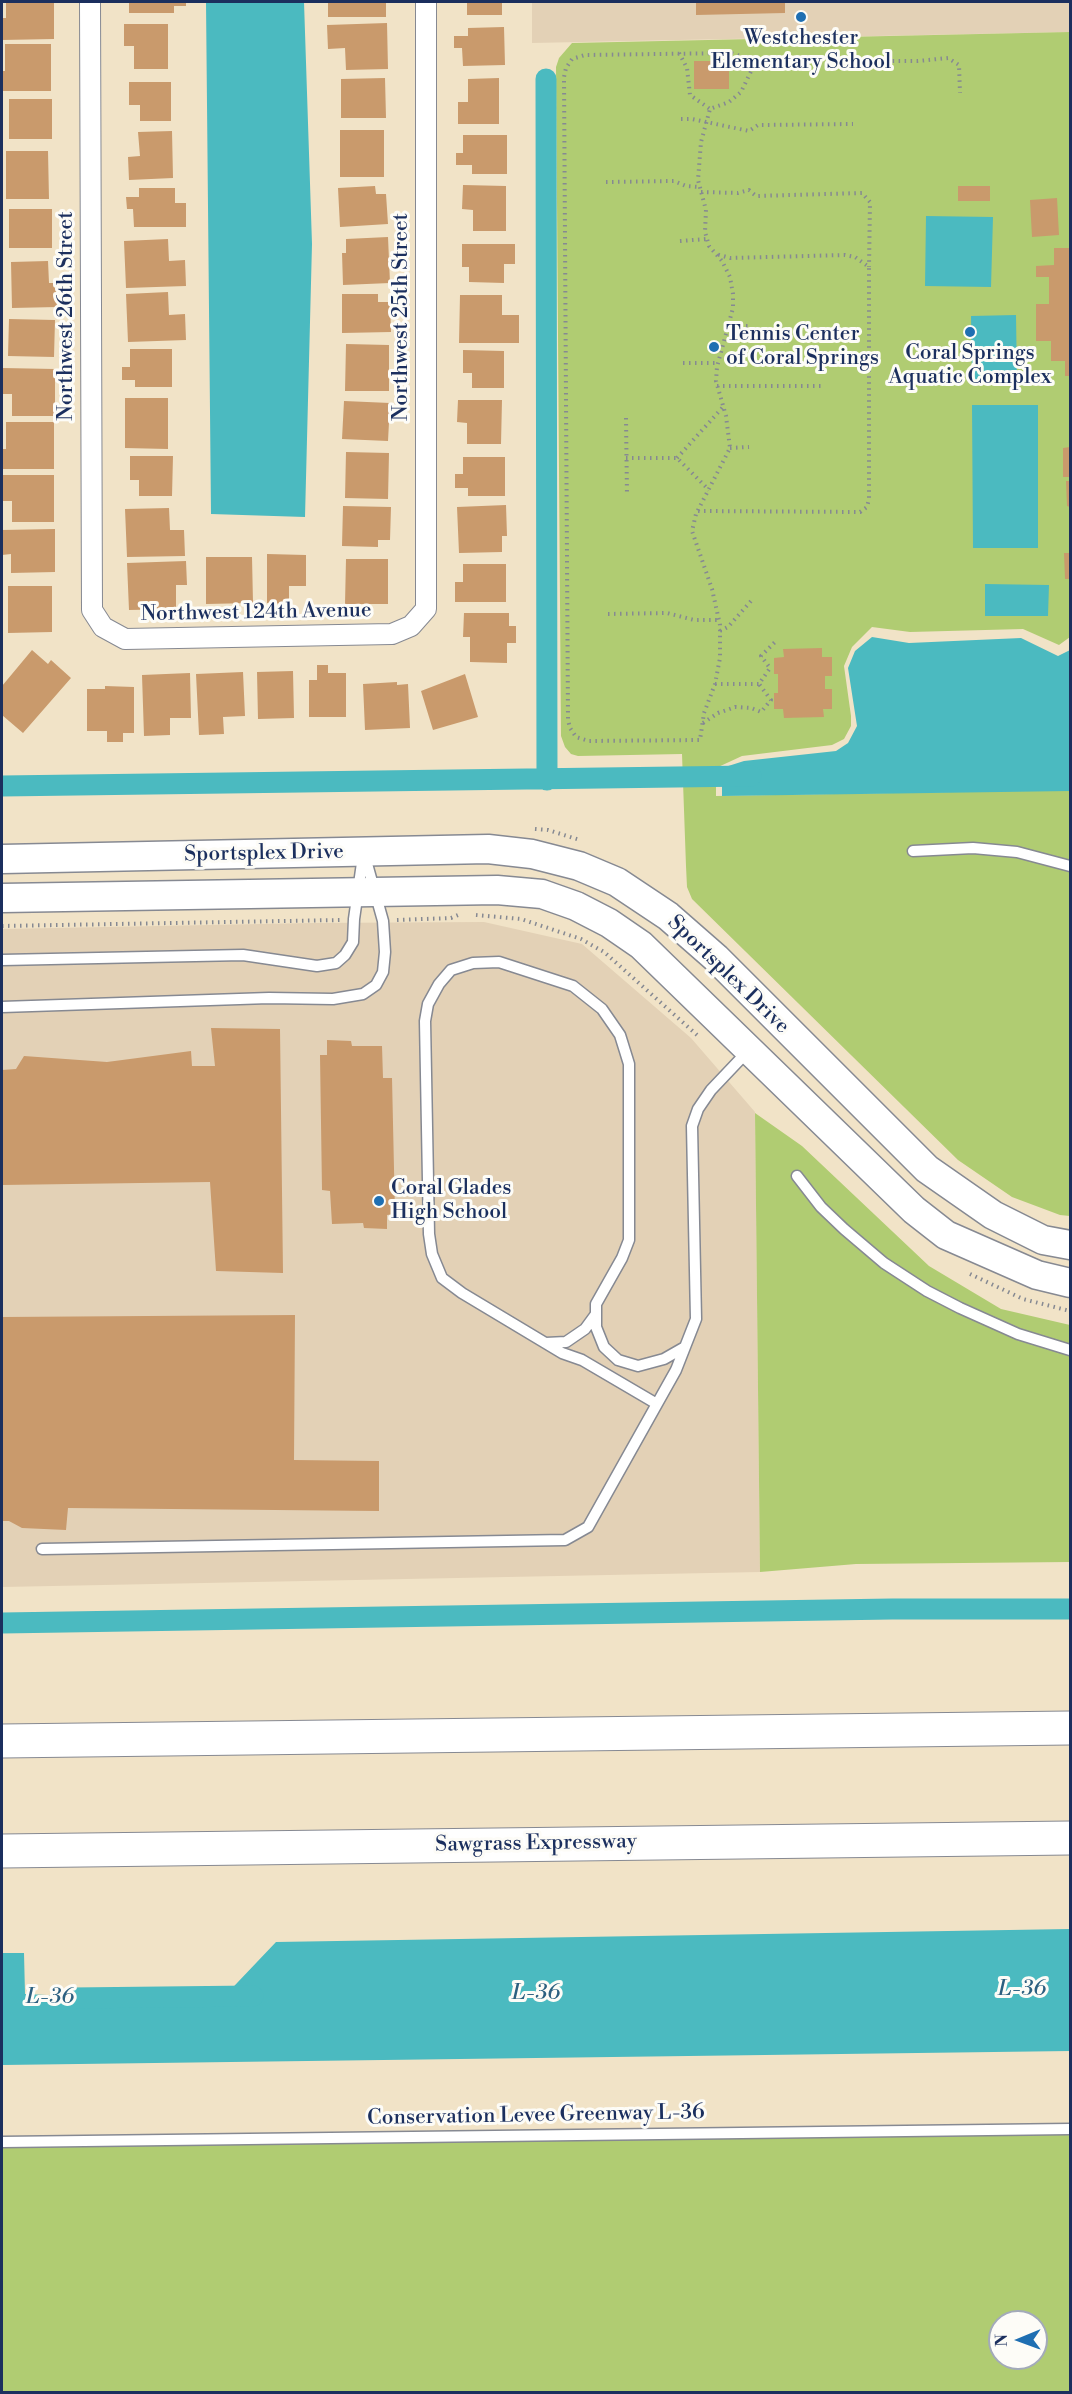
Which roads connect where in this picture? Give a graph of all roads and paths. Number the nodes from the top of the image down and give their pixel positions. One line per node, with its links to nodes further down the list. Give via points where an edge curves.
1 (90, 2): 35 (street, Northwest 26th Street, via 92,610)
2 (426, 2): 34 (street, Northwest 25th Street, via 426,609)
3 (679, 53): 4 (path, via 731,53); 6 (path, via 687,68 690,95); 40 (path, via 585,55 572,59 564,77 568,720 576,737 588,741 700,740)
4 (756, 61): 5 (path, via 918,62 948,58 959,64); 6 (path, via 741,92)
5 (960, 93)
6 (710, 109): 8 (path)
7 (681, 119): 8 (path)
8 (706, 123): 9 (path, via 749,131 758,125); 11 (path, via 698,166)
9 (853, 124)
10 (606, 182): 11 (path, via 674,181)
11 (700, 189): 12 (path, via 706,210); 15 (path, via 738,193 749,190 756,196 862,193 870,202)
12 (707, 239): 13 (path); 14 (path)
13 (680, 241)
14 (716, 254): 15 (path, via 730,258 845,255); 16 (path, via 730,277 734,294)
15 (869, 267): 30 (path, via 867,507 860,512)
16 (729, 326): 17 (path); 19 (path)
17 (748, 326)
18 (683, 363): 19 (path)
19 (718, 363): 20 (path)
20 (717, 386): 21 (path); 22 (path)
21 (821, 386)
22 (723, 407): 25 (path); 27 (path)
23 (626, 418): 26 (path)
24 (749, 447): 25 (path)
25 (730, 448): 28 (path)
26 (626, 458): 27 (path); 29 (path)
27 (677, 458): 28 (path)
28 (709, 490): 30 (path)
29 (627, 496)
30 (698, 512): 33 (path, via 692,531)
31 (751, 601): 36 (path)
32 (608, 614): 33 (path, via 667,613 694,620)
33 (718, 620): 36 (path)
34 (411, 626): 35 (street, Northwest 124th Avenue, via 392,634 125,639)
35 (103, 627)
36 (720, 631): 38 (path)
37 (776, 640): 39 (path, via 761,656 770,668)
38 (715, 684): 39 (path); 40 (path)
39 (759, 684): 40 (path, via 771,700 761,712 735,707)
40 (703, 723)
41 (913, 851): 44 (lane, via 1006,851)
42 (363, 852): 43 (street, Sportsplex Drive); 45 (lane); 45 (lane); 57 (street, Sportsplex Drive, via 488,849 532,854 579,866 617,882 668,916 716,958 927,1169 993,1215 1043,1240)
43 (2, 860)
44 (1071, 866)
45 (366, 891): 46 (street, Sportsplex Drive); 49 (lane); 50 (lane); 55 (street, Sportsplex Drive, via 497,890 542,894 576,906 641,945)
46 (2, 898)
47 (469, 912): 54 (path, via 481,917 521,919 581,939 604,952)
48 (460, 914): 50 (path, via 451,918)
49 (354, 919): 51 (path); 52 (lane, via 353,942 345,955 336,963 317,966 243,955)
50 (383, 921): 53 (lane, via 383,972 376,985 363,994 333,999)
51 (2, 926)
52 (2, 960)
53 (2, 1008)
54 (699, 1037)
55 (750, 1049): 59 (street, Sportsplex Drive, via 915,1210 946,1235 1037,1275); 63 (lane, via 711,1090 692,1126 696,1319)
56 (798, 1176): 64 (lane, via 844,1229 884,1263 927,1291 1018,1334)
57 (1071, 1245)
58 (961, 1269): 60 (path, via 1023,1299)
59 (1071, 1283)
60 (1071, 1311)
61 (596, 1314): 62 (lane, via 585,1329 566,1342); 62 (lane, via 596,1304 629,1240 629,1064 620,1035 602,1009 573,986 499,962 473,963 452,970 428,1004 425,1022 432,1254 442,1278); 63 (lane, via 596,1327 604,1347 618,1360 638,1366 664,1359)
62 (546, 1343): 65 (lane)
63 (685, 1347): 65 (lane)
64 (1071, 1350)
65 (657, 1404): 66 (lane, via 588,1527 564,1540)
66 (42, 1550)
67 (1071, 1728): 68 (highway)
68 (2, 1741)
69 (1071, 1838): 70 (highway, Sawgrass Expressway)
70 (2, 1851)
71 (1071, 2129): 72 (lane, Conservation Levee Greenway L-36)
72 (2, 2142)

